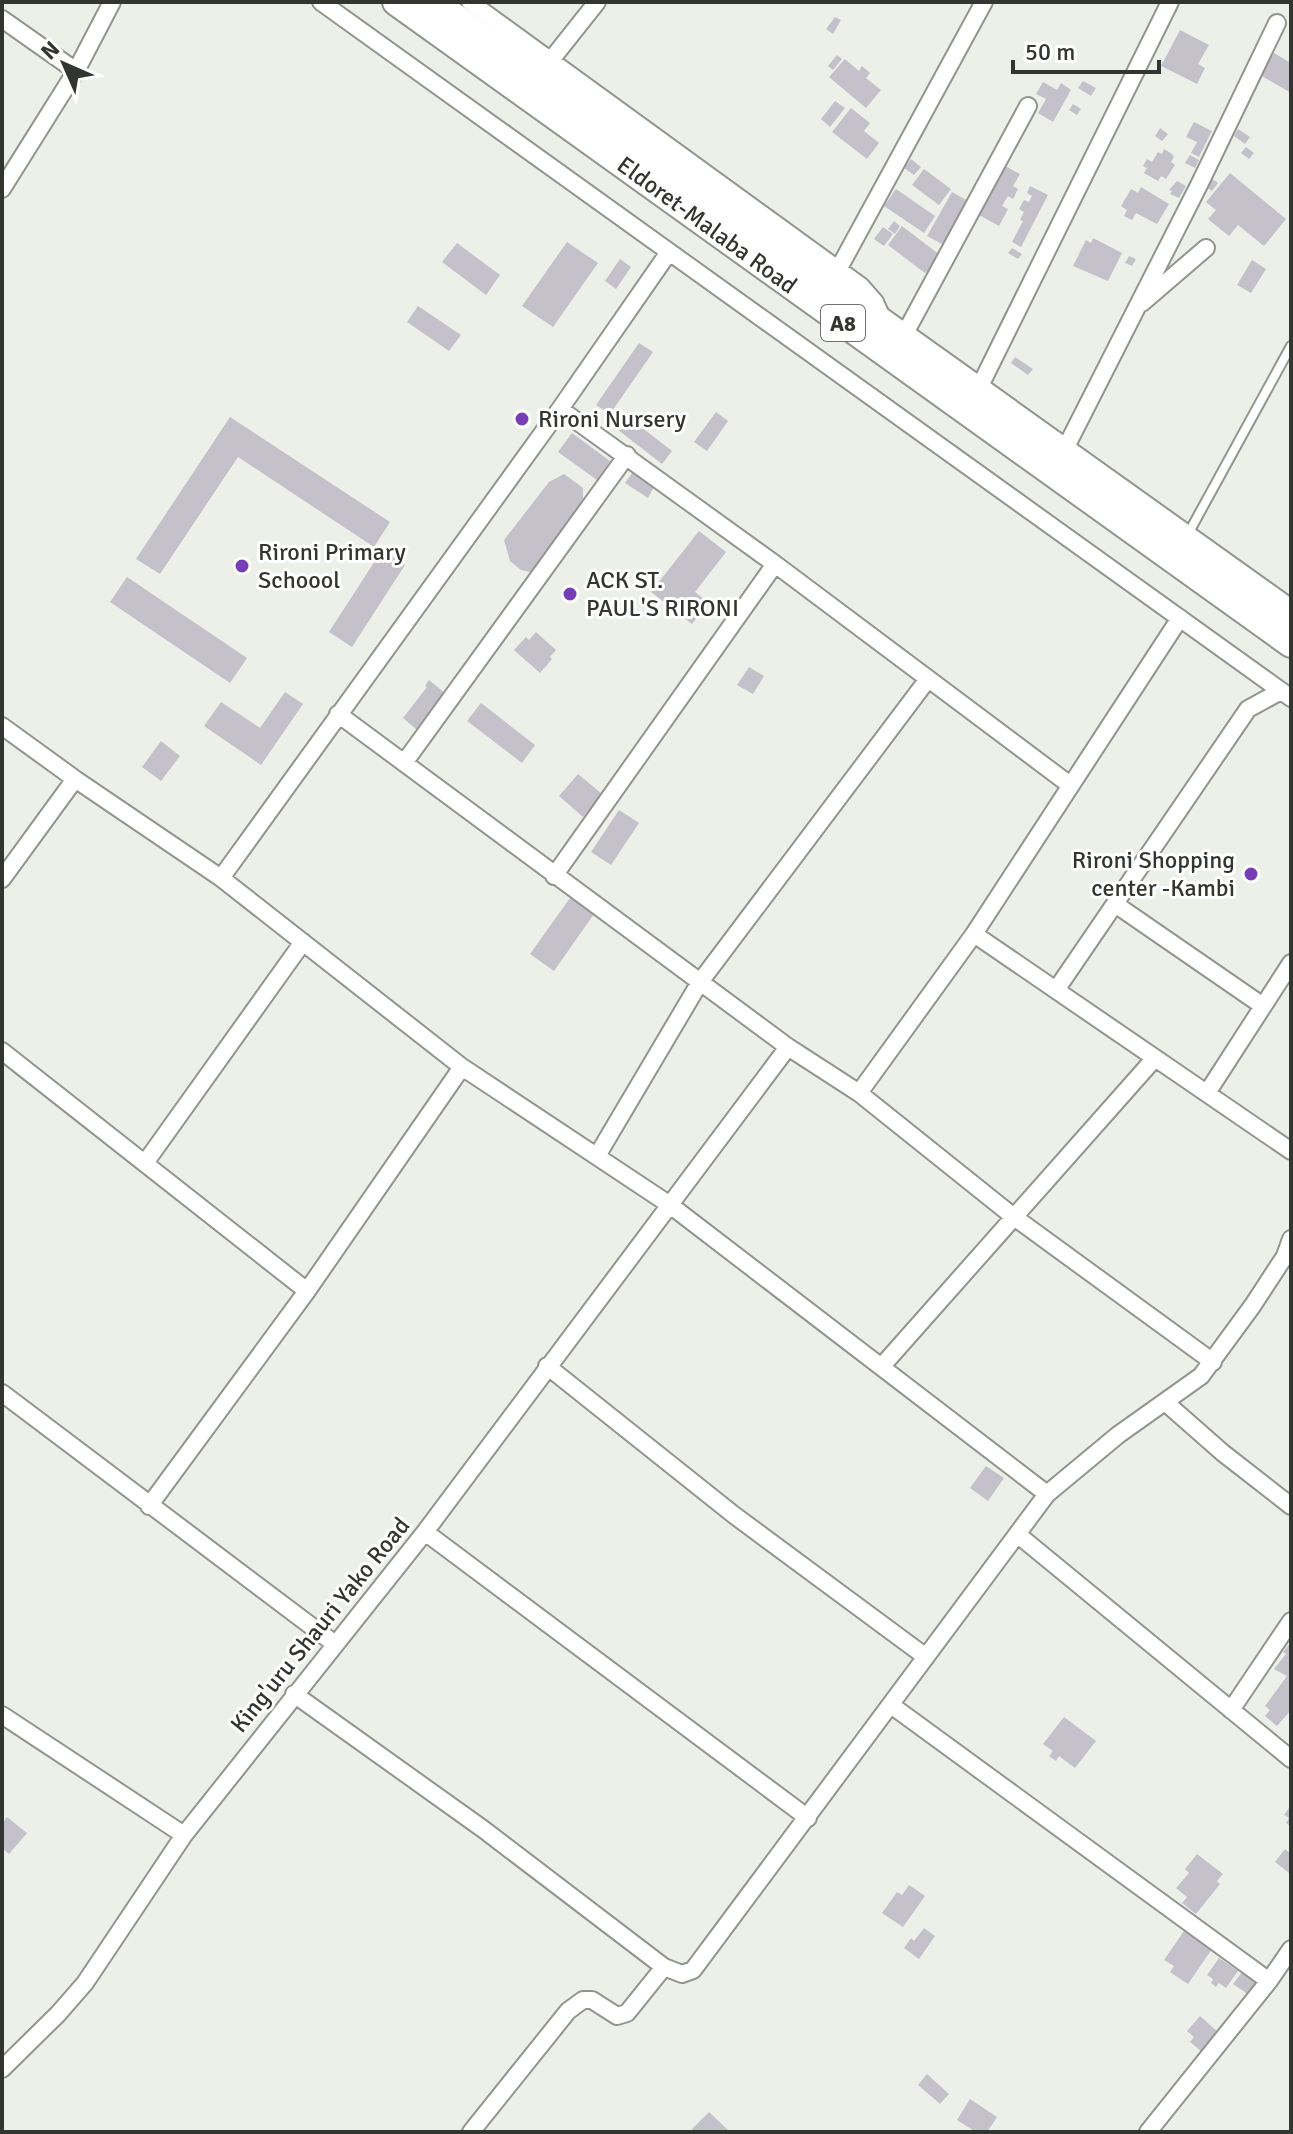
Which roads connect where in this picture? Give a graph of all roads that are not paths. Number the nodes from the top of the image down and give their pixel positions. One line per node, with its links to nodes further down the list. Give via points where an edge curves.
1 (112, 2): 12 (street)
2 (321, 2): 16 (street)
3 (396, 2): 29 (highway, Eldoret-Malaba Road / A8)
4 (434, 2): 19 (highway, Eldoret-Malaba Road / A8)
5 (470, 2): 11 (street, Eldoret-Malaba Road)
6 (597, 2): 11 (street)
7 (984, 2): 17 (street)
8 (1170, 2): 21 (street)
9 (2, 19): 12 (street)
10 (1277, 23): 18 (street)
11 (551, 60): 17 (street, Eldoret-Malaba Road)
12 (76, 71): 14 (street)
13 (1028, 106): 19 (street)
14 (2, 189)
15 (1206, 248): 18 (street)
16 (669, 252): 22 (street); 28 (street)
17 (839, 268): 19 (street, Eldoret-Malaba Road, via 868,294)
18 (1132, 313): 23 (street)
19 (894, 330): 21 (highway, Eldoret-Malaba Road / A8)
20 (1291, 346): 25 (lane)
21 (978, 390): 23 (highway, Eldoret-Malaba Road / A8)
22 (560, 409): 24 (street); 32 (street)
23 (1064, 451): 25 (highway, Eldoret-Malaba Road / A8)
24 (627, 455): 26 (street); 34 (street)
25 (1185, 538): 27 (highway, Eldoret-Malaba Road / A8)
26 (775, 564): 30 (street); 37 (street)
27 (1291, 614)
28 (1180, 618): 31 (street); 36 (street)
29 (1291, 644)
30 (928, 679): 36 (street); 44 (street)
31 (1286, 694): 40 (street, via 1248,709)
32 (338, 714): 34 (street); 38 (street)
33 (2, 726): 35 (street)
34 (404, 763): 37 (street)
35 (75, 779): 38 (street); 39 (street)
36 (1070, 785): 41 (street)
37 (554, 876): 44 (street)
38 (221, 878): 42 (street)
39 (2, 879)
40 (1115, 904): 45 (street); 46 (street)
41 (974, 934): 45 (street); 51 (street)
42 (303, 942): 50 (street); 55 (street)
43 (1291, 963): 46 (street)
44 (700, 982): 47 (street); 54 (street)
45 (1056, 990): 49 (street)
46 (1263, 1006): 52 (street)
47 (788, 1047): 51 (street); 56 (street, King'uru Shauri Yako Road)
48 (2, 1051): 55 (street)
49 (1155, 1058): 52 (street); 57 (street)
50 (462, 1067): 54 (street); 60 (street)
51 (859, 1093): 57 (street)
52 (1207, 1093): 53 (street)
53 (1291, 1151)
54 (597, 1156): 56 (street)
55 (145, 1163): 60 (street)
56 (670, 1205): 62 (street, King'uru Shauri Yako Road); 63 (street)
57 (1014, 1217): 61 (street); 63 (street)
58 (1291, 1239): 59 (street)
59 (1288, 1258): 61 (street)
60 (307, 1291): 67 (street)
61 (1213, 1362): 65 (street)
62 (547, 1366): 69 (street, King'uru Shauri Yako Road); 73 (street, via 734,1515)
63 (882, 1366): 66 (street)
64 (2, 1393): 67 (street)
65 (1165, 1402): 66 (street); 68 (street)
66 (1047, 1494): 70 (street)
67 (149, 1506): 72 (street)
68 (1291, 1506)
69 (425, 1532): 72 (street, King'uru Shauri Yako Road); 79 (street)
70 (1017, 1534): 73 (street); 76 (street)
71 (1291, 1621): 76 (street)
72 (335, 1644): 74 (street, King'uru Shauri Yako Road)
73 (926, 1657): 75 (street)
74 (294, 1694): 80 (street, King'uru Shauri Yako Road); 82 (street)
75 (891, 1705): 79 (street); 83 (street)
76 (1231, 1710): 78 (street)
77 (2, 1715): 80 (street)
78 (1291, 1759)
79 (808, 1818): 82 (street, via 693,1970 682,1974)
80 (184, 1835): 84 (street, King'uru Shauri Yako Road, via 85,1983)
81 (1291, 1949): 83 (street)
82 (664, 1967): 85 (street, via 627,2013 617,2016 592,2000 568,2011)
83 (1269, 1981): 86 (street)
84 (2, 2069)
85 (471, 2132)
86 (1148, 2132)

